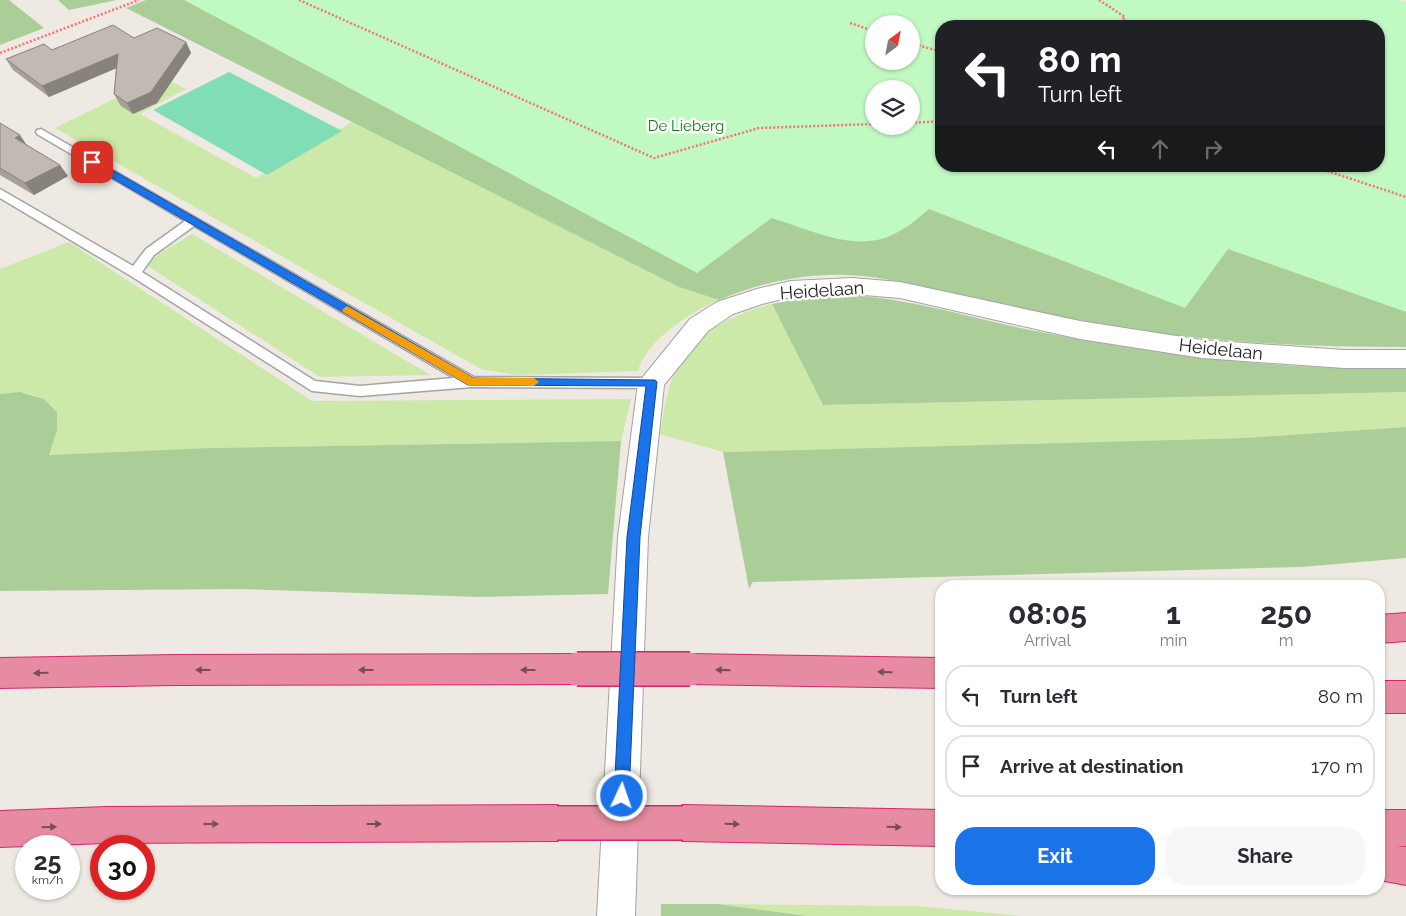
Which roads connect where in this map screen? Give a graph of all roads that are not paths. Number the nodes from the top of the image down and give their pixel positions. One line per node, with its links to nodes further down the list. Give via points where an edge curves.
1 (41, 132): 3 (lane)
2 (0, 193): 4 (lane)
3 (193, 221): 4 (lane, via 150,252); 6 (lane)
4 (135, 273): 6 (lane, via 312,386 360,390)
5 (1406, 358): 7 (street, Heidelaan, via 1344,359 1202,349 1070,328 900,290 828,286 791,289 725,308 699,325)
6 (472, 382): 7 (lane)
7 (651, 382): 20 (street, via 634,537)
8 (1406, 627): 9 (highway)
9 (1385, 629)
10 (0, 673): 11 (highway, one-way to 10, bridge, via 690,669)
11 (935, 673)
12 (1385, 697): 13 (highway)
13 (1406, 697)
14 (935, 828): 17 (highway, one-way to 14, bridge, via 106,825 557,823)
15 (1385, 828): 16 (highway)
16 (1406, 828)
17 (0, 829)
18 (1385, 863): 19 (highway)
19 (1406, 866)
20 (616, 916)

